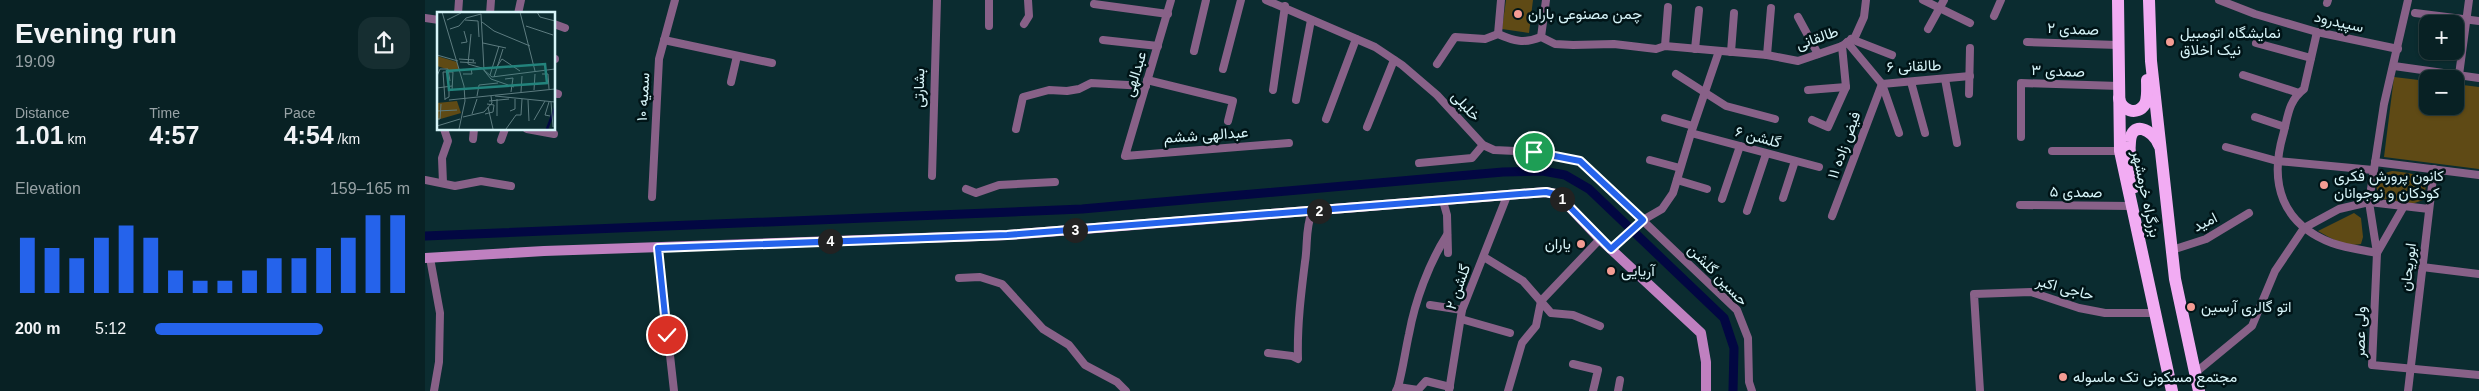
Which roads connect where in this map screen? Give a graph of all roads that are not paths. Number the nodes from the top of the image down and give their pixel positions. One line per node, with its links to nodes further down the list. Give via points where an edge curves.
1 (675, 0): 44 (street, سمیه ۱۰)
2 (937, 0): 128 (street, بشارتی)
3 (989, 0): 37 (street)
4 (1028, 0): 35 (street, via 1029,16)
5 (1171, 0): 28 (street, عبدالهی)
6 (1206, 0): 55 (street)
7 (1241, 0): 67 (street)
8 (1266, 0): 21 (street, خلیلی)
9 (1501, 0): 41 (street)
10 (1546, 0): 42 (street)
11 (1866, 0): 48 (street, طالقانی, via 1864,17 1855,37)
12 (1923, 0): 23 (street)
13 (1944, 0): 23 (street)
14 (2001, 0): 29 (street)
15 (2118, 0): 49 (highway, بزرگراه خرمشهر)
16 (2219, 0): 40 (street, سپیدرود)
17 (2408, 0): 54 (street)
18 (2469, 0): 31 (street)
19 (1094, 4): 28 (street)
20 (2149, 5): 83 (highway, via 2146,102 2140,109 2129,111 2121,105); 114 (highway, بزرگراه خرمشهر, via 2151,61)
21 (1285, 6): 32 (street, خلیلی); 81 (street)
22 (1667, 7): 51 (street)
23 (1940, 7): 36 (street); 39 (street)
24 (1771, 8): 59 (street)
25 (1699, 10): 53 (street)
26 (1734, 13): 57 (street)
27 (2415, 13): 31 (street)
28 (1168, 14): 50 (street, عبدالهی)
29 (1994, 16)
30 (1797, 17): 58 (street)
31 (2466, 19): 33 (street); 69 (street)
32 (1311, 20): 43 (street, خلیلی); 87 (street)
33 (2479, 21)
34 (555, 24): 38 (street)
35 (1024, 24)
36 (1969, 24)
37 (989, 26)
38 (565, 28)
39 (1928, 29)
40 (2317, 32): 54 (street, سپیدرود); 62 (street)
41 (1498, 34): 42 (street, via 1516,42); 65 (street, via 1485,39 1455,37)
42 (1541, 37): 51 (street, طالقانی, via 1555,44 1614,44 1657,49)
43 (1356, 39): 63 (street, خلیلی); 90 (street)
44 (664, 40): 61 (street); 137 (street, سمیه ۱۰, via 659,60)
45 (1103, 40): 50 (street)
46 (2027, 42): 49 (street, صمدی ۲)
47 (2256, 42): 62 (street)
48 (1847, 43): 58 (street, طالقانی); 60 (street); 79 (street, طالقانی ۶); 80 (street)
49 (2118, 45): 83 (highway, بزرگراه خرمشهر)
50 (1158, 46): 78 (street, عبدالهی)
51 (1665, 46): 53 (street, طالقانی)
52 (1970, 48): 72 (street)
53 (1695, 49): 56 (street, طالقانی)
54 (2398, 49): 66 (street)
55 (1194, 51)
56 (1719, 51): 57 (street, طالقانی); 84 (street)
57 (1731, 52): 59 (street, طالقانی)
58 (1818, 54): 59 (street, طالقانی, via 1798,61)
59 (1767, 55)
60 (1892, 55)
61 (737, 56): 64 (street); 76 (street)
62 (2311, 58): 85 (street, via 2304,89)
63 (1394, 60): 94 (street); 110 (street, خلیلی, via 1437,95)
64 (772, 63)
65 (1437, 64)
66 (2394, 66): 68 (street); 121 (street)
67 (1223, 69)
68 (2423, 70)
69 (2460, 70)
70 (1676, 74): 84 (street)
71 (2243, 75): 85 (street)
72 (1970, 76): 75 (street, طالقانی ۶); 86 (street)
73 (2464, 76): 74 (street)
74 (2479, 78)
75 (1945, 79): 77 (street, طالقانی ۶); 109 (street)
76 (731, 82)
77 (1911, 82): 79 (street, طالقانی ۶); 103 (street)
78 (1147, 83): 93 (street, via 1233,101); 100 (street, via 1091,83 1079,89 1049,90 1023,97); 117 (street, عبدالهی)
79 (1882, 84): 102 (street); 149 (street, فیض زاده ۱۱)
80 (1846, 87): 82 (street); 92 (street, via 1828,127)
81 (1273, 90)
82 (1808, 90)
83 (2119, 91): 105 (street, صمدی ۳, via 2021,83); 113 (highway, بزرگراه خرمشهر)
84 (1704, 92): 91 (street, via 1726,106); 101 (street)
85 (2299, 93): 95 (street, via 2293,97)
86 (1969, 94)
87 (1297, 100)
88 (2255, 117): 95 (street)
89 (1665, 118): 101 (street, گلشن ۶)
90 (1326, 119)
91 (1775, 119)
92 (1812, 120)
93 (1228, 121)
94 (1367, 127)
95 (2285, 127): 120 (street)
96 (444, 130): 132 (street, via 448,140 442,158)
97 (474, 130): 106 (street)
98 (505, 130): 107 (street)
99 (532, 130): 104 (street)
100 (1016, 130)
101 (1692, 130): 111 (street, گلشن ۶); 123 (street)
102 (1899, 133)
103 (1925, 133)
104 (554, 134)
105 (2021, 137)
106 (473, 139)
107 (501, 140)
108 (1289, 143): 117 (street, عبدالهی ششم)
109 (1957, 143)
110 (1483, 145): 122 (street, via 1472,158); 150 (street, via 1494,150 1534,152 1580,161)
111 (1740, 146): 116 (street, گلشن ۶); 139 (street)
112 (2226, 147): 120 (street)
113 (2120, 150): 115 (street); 143 (highway, بزرگراه خرمشهر)
114 (2161, 150): 156 (highway, بزرگراه خرمشهر); 161 (highway, via 2149,130 2139,130 2131,137)
115 (2052, 151)
116 (1766, 154): 119 (street, گلشن ۶); 146 (street)
117 (1125, 156)
118 (1650, 160): 123 (street)
119 (1795, 161): 124 (street, گلشن ۶); 138 (street)
120 (2277, 161): 126 (street); 151 (street, via 2281,201)
121 (2375, 162): 125 (street); 126 (street)
122 (1419, 163)
123 (1680, 168): 130 (street)
124 (1819, 168)
125 (2434, 169): 127 (street); 145 (street, ابوریحان)
126 (2373, 170): 141 (street)
127 (2479, 175)
128 (932, 176)
129 (425, 180): 132 (street)
130 (1677, 180): 134 (street); 150 (street, via 1662,209)
131 (1055, 182): 135 (street, via 999,185 976,193)
132 (443, 183): 133 (street, via 455,186 481,181)
133 (511, 186)
134 (1707, 189)
135 (966, 190)
136 (1507, 196): 140 (main road); 153 (main road, via 1555,194); 159 (street, گلشن ۲)
137 (652, 197)
138 (1783, 198)
139 (1722, 199)
140 (1443, 201): 147 (main road); 152 (street)
141 (2369, 202): 144 (street); 151 (street, via 2339,209); 158 (street)
142 (2020, 205): 143 (street, صمدی ۵)
143 (2132, 206): 161 (highway, بزرگراه خرمشهر)
144 (2405, 206): 145 (street); 158 (street)
145 (2429, 208): 162 (street, ابوریحان)
146 (1747, 211)
147 (1312, 212): 154 (main road, via 1007,235); 171 (street, via 1307,225 1306,260 1299,302 1298,360 1292,356)
148 (2249, 213): 156 (street, امید, via 2206,239)
149 (1833, 216)
150 (1643, 220): 155 (street); 186 (street, حسین گلشن, via 1737,310 1748,338)
151 (2304, 228): 158 (street, via 2332,243); 174 (street, via 2275,271 2252,326)
152 (1447, 235): 157 (street); 177 (street, via 1426,274)
153 (1600, 239): 155 (main road); 165 (street)
154 (658, 248): 160 (main road); 180 (street)
155 (1611, 249): 185 (main road, via 1701,332 1707,362)
156 (2172, 250): 174 (highway, بزرگراه خرمشهر)
157 (1448, 253)
158 (2377, 253): 173 (street, ولی عصر, via 2372,365)
159 (1483, 257): 165 (street, via 1523,281); 168 (street, گلشن ۲)
160 (428, 258): 179 (street, via 440,313 439,362)
161 (2145, 267): 167 (highway, بزرگراه خرمشهر)
162 (2422, 267): 163 (street); 173 (street, ابوریحان)
163 (2479, 274)
164 (959, 278): 181 (street, via 980,277 1002,284 1043,330 1069,345 1085,365 1117,382)
165 (1541, 301): 169 (street, via 1551,313 1573,315); 182 (street, via 1536,326 1522,342)
166 (1430, 305): 168 (street)
167 (2155, 313): 187 (street, حاجی اکبر, via 2079,308 2031,292 1975,294); 188 (highway, بزرگراه خرمشهر)
168 (1462, 315): 170 (street); 178 (street, گلشن ۲)
169 (1600, 326)
170 (1510, 333)
171 (1268, 353)
172 (1573, 364): 183 (street, via 1598,370)
173 (2410, 368): 175 (street, ولی عصر); 190 (street, ابوریحان)
174 (2195, 373): 189 (highway, بزرگراه خرمشهر)
175 (2479, 375)
176 (1620, 380): 184 (street)
177 (1397, 389): 178 (street, via 1418,390 1427,381)
178 (1449, 389)
179 (434, 391)
180 (674, 391)
181 (1126, 391)
182 (1508, 391)
183 (1593, 391)
184 (1618, 391)
185 (1706, 391)
186 (1752, 391)
187 (1980, 391)
188 (2172, 391)
189 (2199, 391)
190 (2408, 391)

